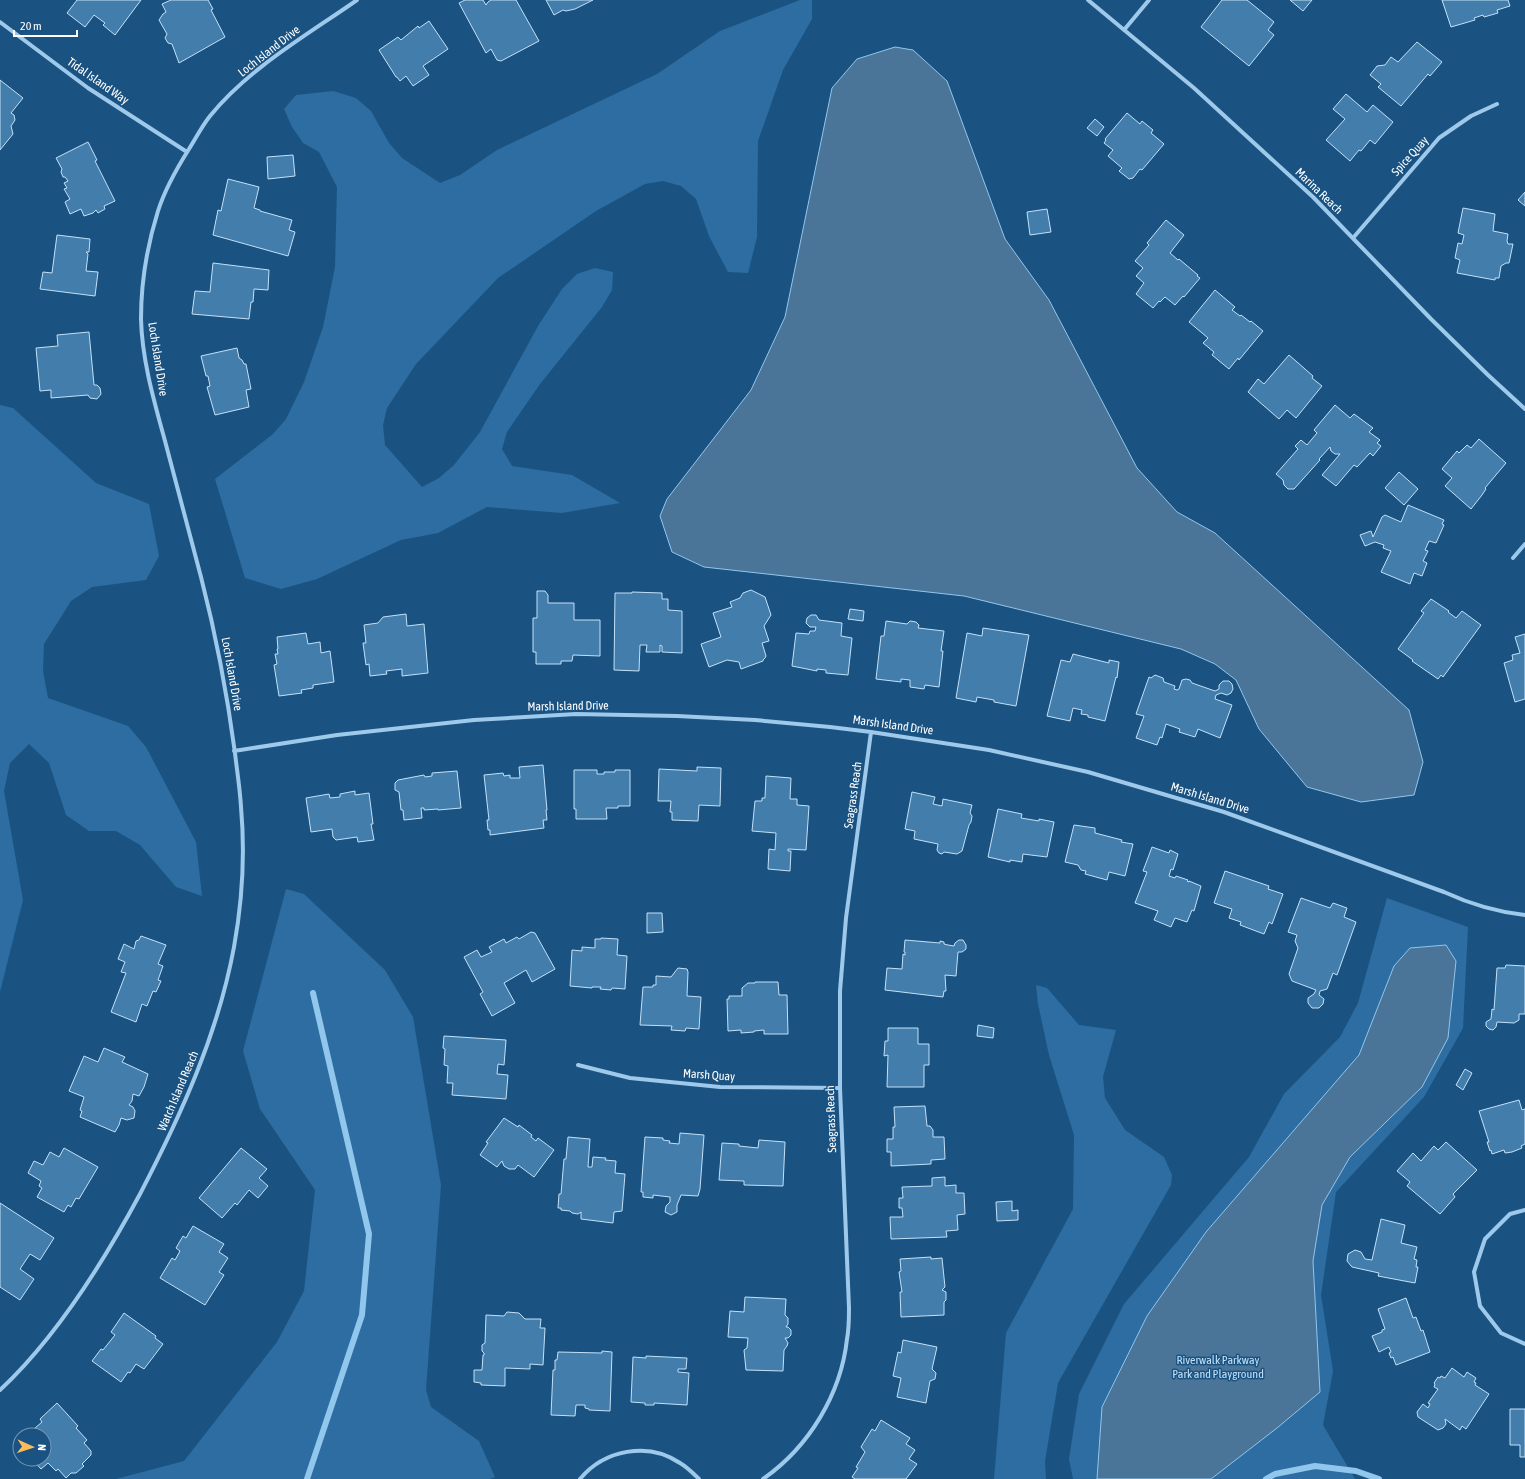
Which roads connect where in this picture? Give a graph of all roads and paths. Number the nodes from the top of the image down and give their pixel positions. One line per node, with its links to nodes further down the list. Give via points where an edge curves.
1 (357, 0): 7 (street, Loch Island Drive, via 270,60 233,93 210,116)
2 (1088, 0): 5 (street, Marina Reach)
3 (1149, 0): 5 (street)
4 (0, 22): 7 (street, Tidal Island Way, via 88,88)
5 (1124, 30): 8 (street, Marina Reach, via 1194,88 1313,197)
6 (1497, 104): 8 (street, Spice Quay, via 1471,116 1439,138)
7 (187, 152): 13 (street, Loch Island Drive, via 158,210 146,255 142,334 152,393 213,626 230,713)
8 (1353, 238): 9 (street, Marina Reach)
9 (1525, 409)
10 (1525, 544): 11 (street)
11 (1513, 558)
12 (871, 732): 13 (street, Marsh Island Drive, via 755,720 576,714 467,721 337,735); 14 (street, Marsh Island Drive, via 989,750 1088,772 1224,812 1462,900); 16 (street, Seagrass Reach, via 846,918 840,991)
13 (234, 751): 19 (street, Watch Island Reach, via 242,808 243,858 238,920 234,949 211,1036 190,1092 124,1223 56,1328)
14 (1525, 915)
15 (578, 1065): 16 (street, Marsh Quay, via 630,1078 720,1086)
16 (840, 1088): 22 (street, Seagrass Reach, via 849,1308 847,1340 832,1393 812,1430 779,1468)
17 (1525, 1210): 18 (street, via 1510,1214 1485,1238 1474,1272 1480,1306 1501,1333)
18 (1525, 1344)
19 (0, 1390)
20 (580, 1479): 21 (street, via 588,1470 609,1457 632,1450 657,1453 680,1462)
21 (698, 1479)
22 (763, 1479)

